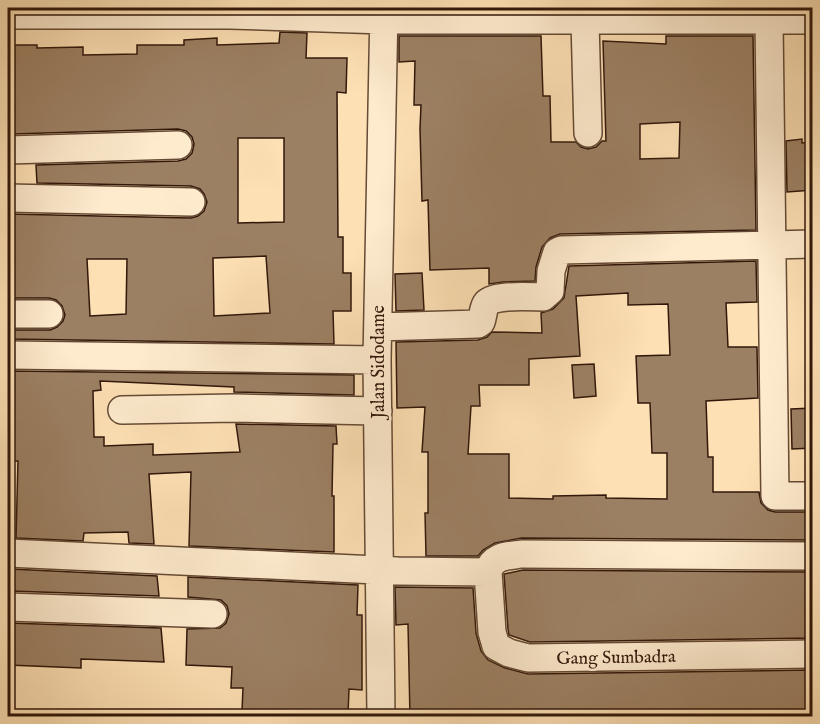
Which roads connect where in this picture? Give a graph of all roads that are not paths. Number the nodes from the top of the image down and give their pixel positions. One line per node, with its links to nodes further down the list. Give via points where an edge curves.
1 (384, 14): 2 (street); 4 (street); 15 (street, Jalan Sidodame)
2 (8, 15)
3 (813, 20): 5 (street)
4 (585, 21): 5 (street); 6 (street)
5 (769, 21): 12 (street)
6 (588, 133)
7 (178, 145): 8 (street)
8 (8, 150)
9 (8, 198): 10 (street)
10 (191, 202)
11 (813, 244): 12 (street)
12 (772, 246): 15 (street, via 561,250 553,262 550,291 543,297 490,300 478,324); 20 (street, via 775,496)
13 (8, 314): 14 (street)
14 (49, 314)
15 (378, 327): 17 (street, Jalan Sidodame)
16 (8, 355): 17 (street)
17 (377, 360): 19 (street, Jalan Sidodame)
18 (122, 410): 19 (street)
19 (378, 411): 23 (street, Jalan Sidodame)
20 (813, 496)
21 (8, 553): 23 (street)
22 (813, 556): 24 (street, via 522,554 499,557)
23 (380, 570): 24 (street); 28 (street, Jalan Sidodame)
24 (488, 572): 27 (street, Gang Sumbadra, via 492,632 496,646 508,653 528,658)
25 (8, 607): 26 (street)
26 (213, 615)
27 (813, 654)
28 (381, 717)

